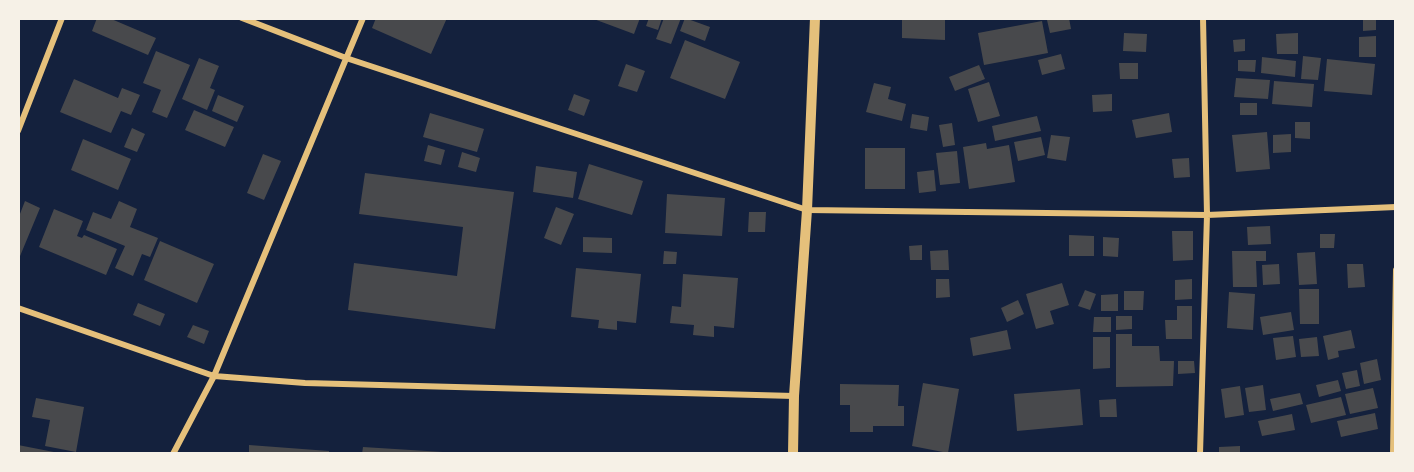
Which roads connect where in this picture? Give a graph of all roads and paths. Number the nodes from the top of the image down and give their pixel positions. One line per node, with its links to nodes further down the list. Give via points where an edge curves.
1 (62, 18): 7 (street)
2 (242, 18): 6 (street)
3 (363, 18): 6 (street)
4 (815, 18): 9 (street)
5 (1203, 18): 10 (street)
6 (346, 58): 9 (street); 13 (street)
7 (18, 131)
8 (1396, 207): 10 (street)
9 (807, 210): 10 (street); 14 (street)
10 (1207, 216): 17 (street)
11 (1396, 270): 18 (street)
12 (18, 308): 13 (street)
13 (214, 376): 14 (street, via 305,383); 15 (street)
14 (794, 396): 16 (street)
15 (173, 454)
16 (793, 454)
17 (1200, 454)
18 (1393, 454)

